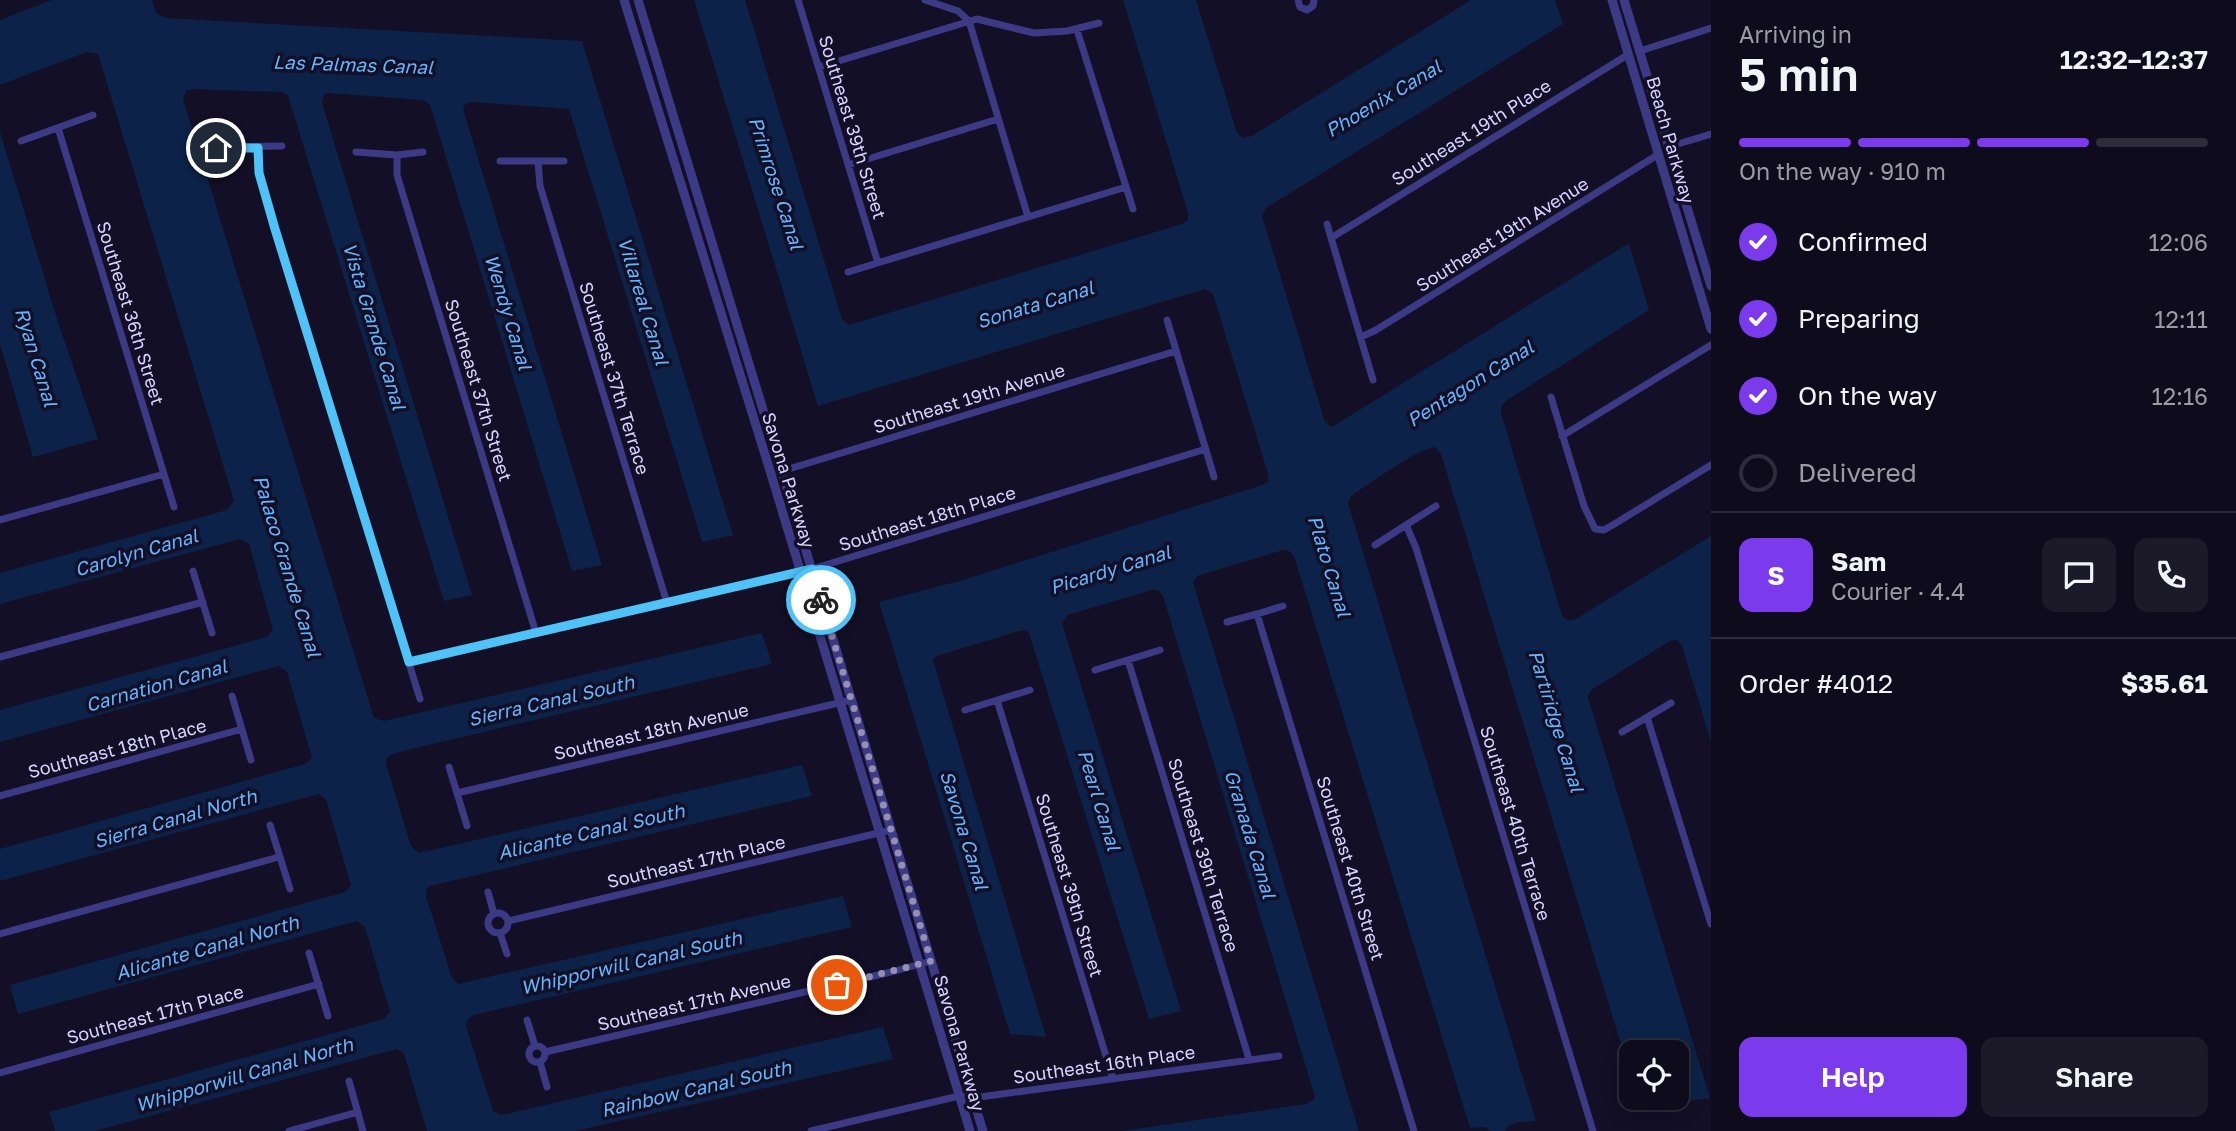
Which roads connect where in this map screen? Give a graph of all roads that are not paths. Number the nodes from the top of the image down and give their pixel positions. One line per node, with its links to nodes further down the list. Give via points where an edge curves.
1 (624, 0): 39 (street, Savona Parkway)
2 (638, 0): 38 (street, Savona Parkway)
3 (798, 0): 15 (street, Southeast 39th Street)
4 (925, 0): 9 (street)
5 (1298, 0): 6 (street, via 1307,10)
6 (1314, 0)
7 (1612, 0): 14 (street, Beach Parkway)
8 (1624, 0): 13 (street, Beach Parkway)
9 (969, 21): 12 (street, via 983,20 1034,33); 15 (street); 17 (street)
10 (1099, 23): 12 (street)
11 (1711, 28): 13 (street)
12 (1077, 30): 33 (street)
13 (1640, 51): 14 (street); 22 (street, Beach Parkway)
14 (1629, 54): 27 (street, Beach Parkway); 37 (street, Southeast 19th Place)
15 (819, 67): 32 (street, Southeast 39th Street)
16 (93, 115): 18 (street)
17 (998, 119): 32 (street); 35 (street)
18 (58, 128): 20 (street); 54 (street, Southeast 36th Street)
19 (1711, 134): 22 (street)
20 (21, 141)
21 (282, 146): 24 (street)
22 (1668, 147): 27 (street); 42 (street, Beach Parkway)
23 (216, 148): 24 (street)
24 (258, 148): 75 (street, via 259,173 272,218)
25 (356, 152): 28 (street)
26 (423, 152): 28 (street)
27 (1659, 154): 44 (street, Beach Parkway); 45 (street, Southeast 19th Avenue)
28 (397, 155): 71 (street, Southeast 37th Street, via 397,175)
29 (500, 161): 30 (street)
30 (538, 161): 31 (street); 66 (street, Southeast 37th Terrace, via 540,186)
31 (564, 161)
32 (848, 164): 40 (street, Southeast 39th Street)
33 (1126, 187): 34 (street); 35 (street)
34 (1133, 209)
35 (1028, 216): 40 (street)
36 (1327, 224): 37 (street)
37 (1331, 238): 45 (street)
38 (715, 252): 39 (street); 53 (street, Savona Parkway)
39 (703, 254): 55 (street, Savona Parkway)
40 (878, 263): 41 (street)
41 (848, 272)
42 (1711, 286)
43 (1167, 320): 47 (street)
44 (1711, 329)
45 (1361, 337): 48 (street)
46 (1711, 345): 50 (street)
47 (1176, 351): 51 (street); 53 (street, Southeast 19th Avenue)
48 (1373, 380)
49 (1550, 397): 50 (street)
50 (1562, 436): 52 (street, via 1584,506 1595,528 1604,530)
51 (1206, 449): 56 (street); 62 (street, Southeast 18th Place)
52 (1711, 465)
53 (782, 471): 55 (street, Southeast 19th Avenue); 62 (street, Savona Parkway)
54 (164, 474): 58 (street, Southeast 36th Street); 59 (street)
55 (771, 474): 63 (street, Savona Parkway)
56 (1214, 477)
57 (1436, 506): 60 (street)
58 (174, 507)
59 (0, 520)
60 (1406, 525): 61 (street); 129 (street, Southeast 40th Terrace)
61 (1375, 545)
62 (812, 569): 63 (street, Southeast 18th Place); 80 (street, Savona Parkway)
63 (800, 571): 66 (street, Southeast 18th Place); 82 (street, Savona Parkway)
64 (193, 572): 65 (street)
65 (203, 602): 70 (street); 73 (street)
66 (667, 603): 71 (street, Southeast 18th Place)
67 (1283, 606): 68 (street)
68 (1257, 614): 69 (street); 128 (street, Southeast 40th Street)
69 (1227, 622)
70 (212, 633)
71 (536, 633): 75 (street, Southeast 18th Place)
72 (1160, 650): 74 (street)
73 (0, 657)
74 (1128, 660): 76 (street); 114 (street, Southeast 39th Terrace)
75 (409, 662): 79 (street)
76 (1095, 670)
77 (1030, 690): 81 (street)
78 (232, 696): 86 (street)
79 (420, 699)
80 (851, 700): 82 (street, Southeast 18th Avenue); 94 (street, Savona Parkway)
81 (998, 700): 84 (street); 117 (street, Southeast 39th Street)
82 (841, 702): 90 (street, Southeast 18th Avenue); 95 (street, Savona Parkway)
83 (1671, 702): 85 (street)
84 (965, 710)
85 (1647, 717): 87 (street); 101 (street)
86 (242, 729): 88 (street); 91 (street, Southeast 18th Place)
87 (1622, 732)
88 (251, 760)
89 (449, 767): 90 (street)
90 (457, 793): 93 (street)
91 (0, 796)
92 (270, 825): 96 (street)
93 (467, 827)
94 (891, 830): 95 (street, Southeast 17th Place); 106 (street, Savona Parkway)
95 (880, 833): 100 (street, Southeast 17th Place); 107 (street, Savona Parkway)
96 (279, 857): 97 (street); 103 (street)
97 (290, 889)
98 (488, 892): 99 (street)
99 (494, 914): 100 (street, via 503,914); 102 (street, via 488,925)
100 (508, 922): 102 (street)
101 (1711, 925)
102 (500, 933): 105 (street)
103 (0, 934)
104 (309, 953): 108 (street)
105 (507, 954)
106 (931, 961): 107 (street, Southeast 17th Avenue); 121 (street, Savona Parkway)
107 (920, 964): 112 (street, Southeast 17th Avenue); 120 (street, Savona Parkway)
108 (319, 984): 109 (street); 116 (street, Southeast 17th Place)
109 (328, 1016)
110 (527, 1020): 111 (street)
111 (535, 1046): 112 (street); 115 (street, via 530,1056)
112 (545, 1052): 115 (street)
113 (1279, 1056): 114 (street, Southeast 16th Place)
114 (1250, 1059): 117 (street, Southeast 16th Place)
115 (540, 1062): 119 (street)
116 (0, 1073)
117 (1112, 1079): 121 (street, Southeast 16th Place)
118 (349, 1081): 122 (street)
119 (547, 1087)
120 (959, 1096): 121 (street, Southeast 16th Place); 125 (street, Southeast 16th Place); 126 (street, Savona Parkway)
121 (973, 1098): 127 (street, Savona Parkway)
122 (358, 1112): 123 (street); 124 (street)
123 (289, 1131)
124 (363, 1131)
125 (811, 1131)
126 (970, 1131)
127 (983, 1131)
128 (1414, 1131)
129 (1593, 1131)

